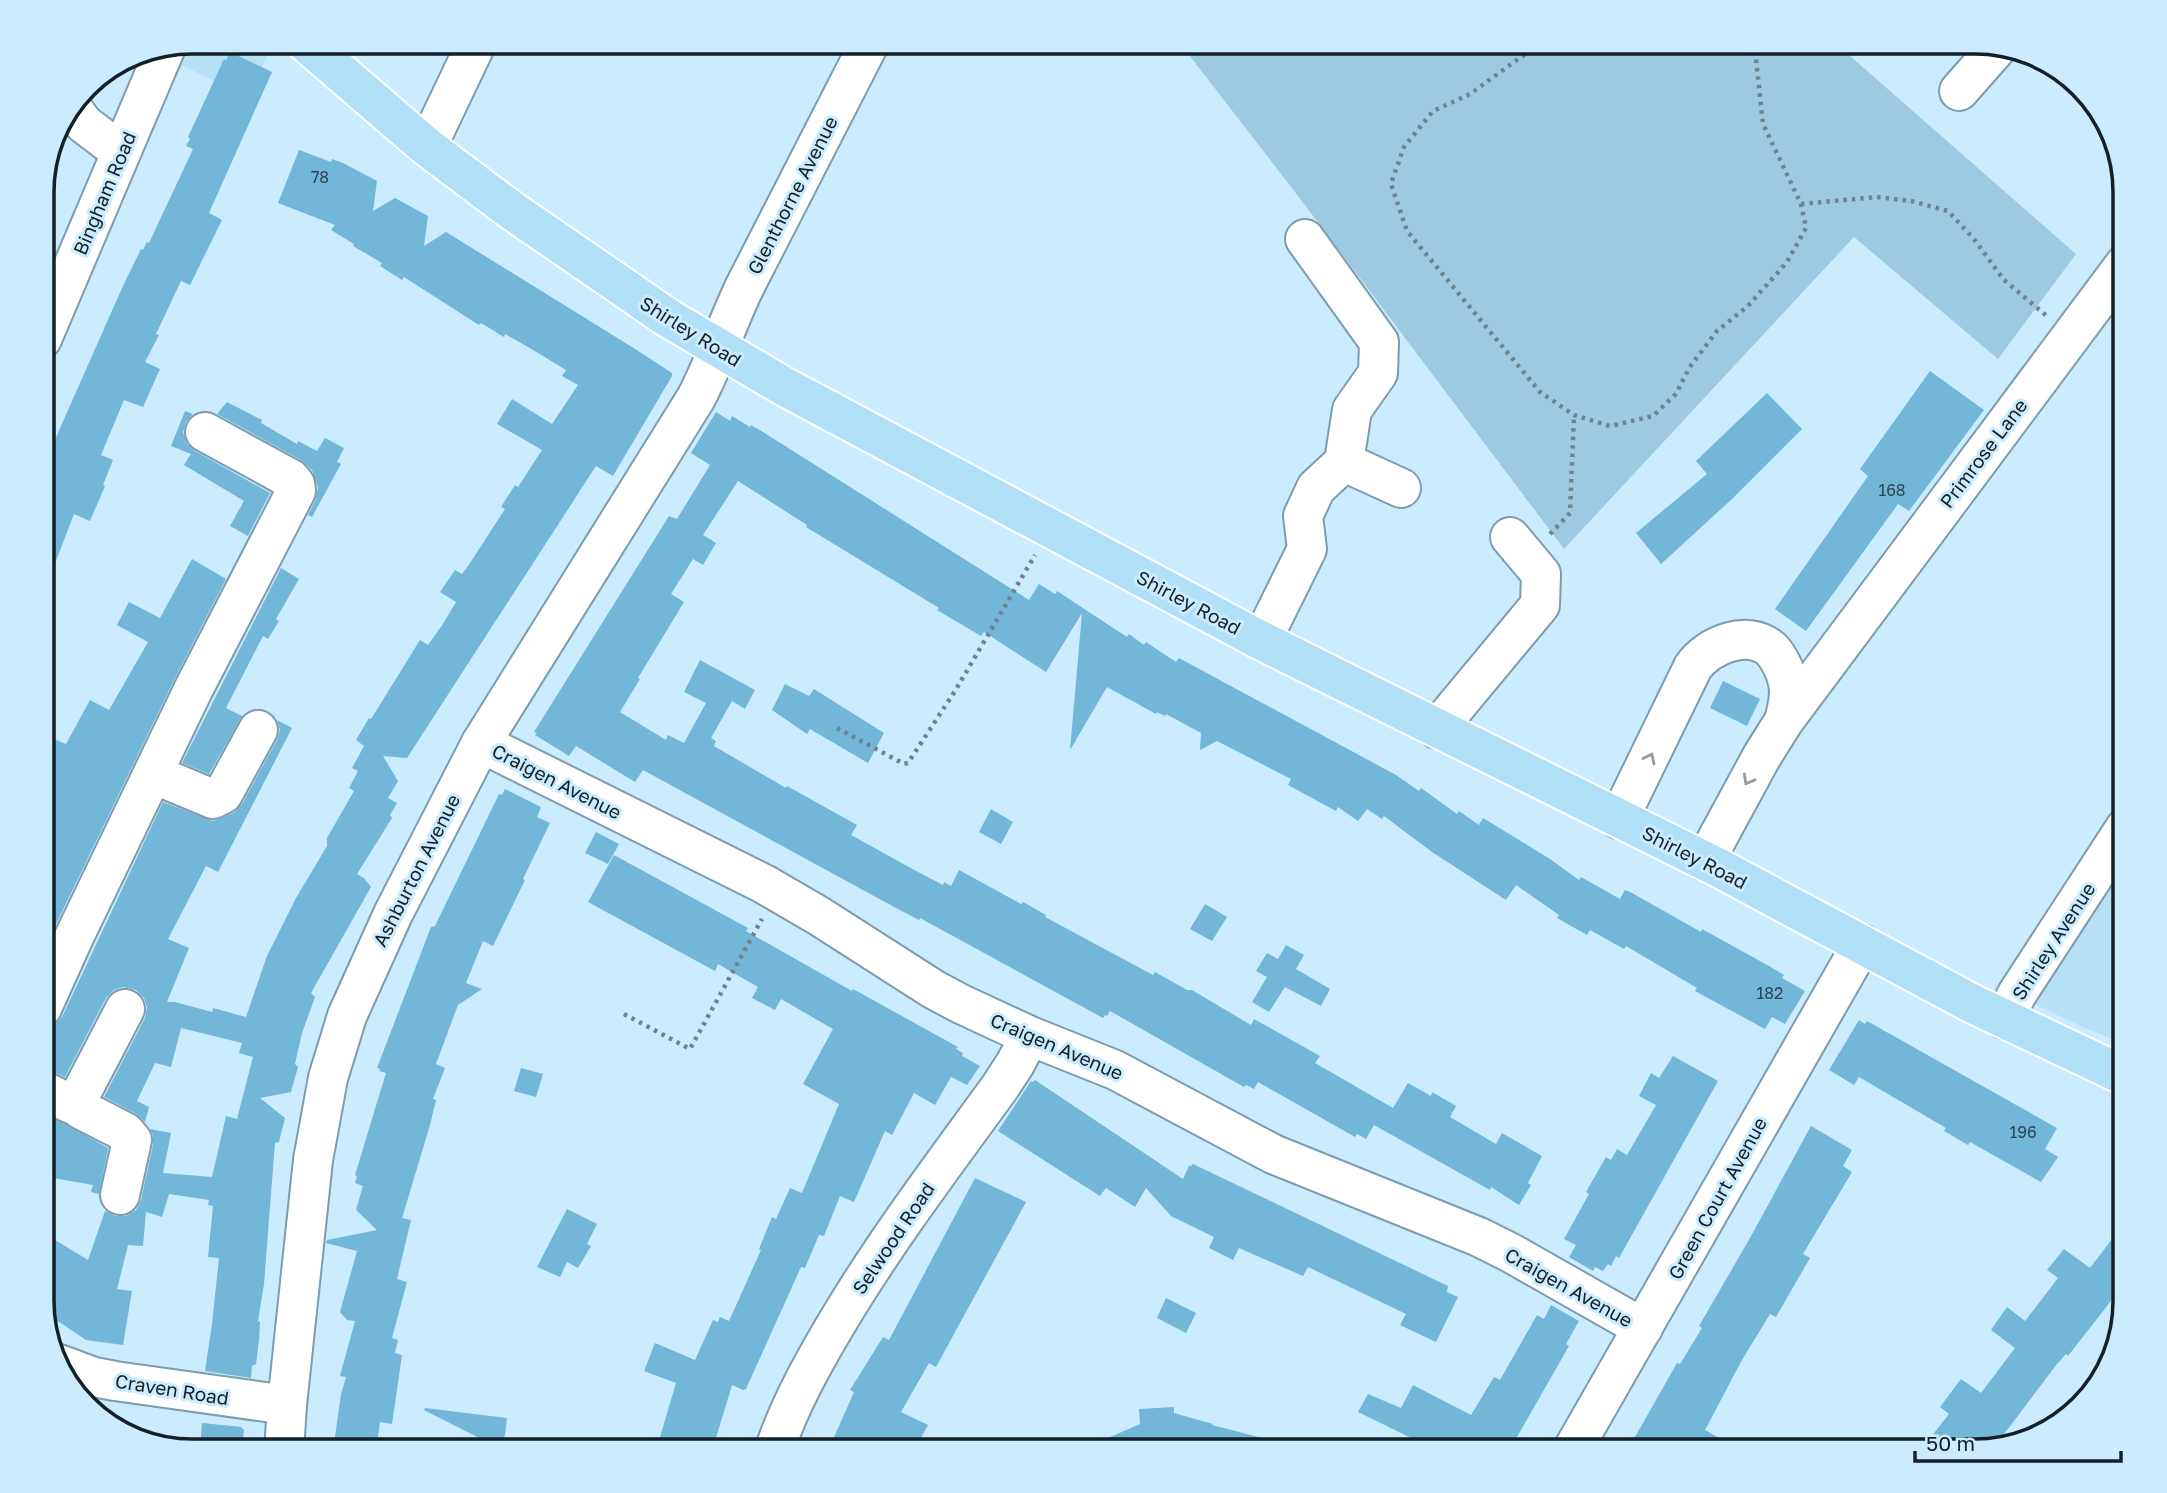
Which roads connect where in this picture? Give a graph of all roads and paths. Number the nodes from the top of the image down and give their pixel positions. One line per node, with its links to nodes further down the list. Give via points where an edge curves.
1 (1526, 54): 18 (path, via 1470,94 1433,111 1404,147 1391,184 1407,231 1540,392)
2 (1758, 54): 12 (path, via 1763,124)
3 (320, 55): 10 (main road, Shirley Road)
4 (471, 55): 10 (street)
5 (864, 55): 17 (street, Glenthorne Avenue, via 733,310)
6 (1990, 55): 8 (street)
7 (155, 60): 11 (street, Bingham Road)
8 (1959, 91)
9 (78, 116): 11 (street)
10 (427, 147): 17 (main road, Shirley Road, via 511,210)
11 (121, 152): 15 (street, Bingham Road)
12 (1801, 204): 16 (path, via 1877,197 1948,211 2004,280); 18 (path, via 1806,228 1787,262 1748,306 1717,331 1676,394 1653,416 1610,426)
13 (1305, 239): 20 (street, via 1379,342 1378,373 1352,410)
14 (2113, 280): 16 (street, Primrose Lane)
15 (55, 308)
16 (2070, 336): 25 (street, Primrose Lane)
17 (719, 349): 24 (main road, Shirley Road); 31 (street, Ashburton Avenue, via 696,398)
18 (1574, 415): 22 (path, via 1570,513)
19 (205, 432): 32 (street, via 291,479 296,491)
20 (1344, 461): 21 (street); 24 (street, via 1316,488 1303,516 1307,549)
21 (1401, 488)
22 (1519, 547): 29 (street, via 1541,574 1540,605)
23 (1039, 548): 28 (path, via 908,763)
24 (1262, 640): 29 (main road, Shirley Road)
25 (1842, 642): 26 (street, via 1806,656); 27 (street, Primrose Lane)
26 (1771, 649): 27 (street, via 1789,685); 33 (street, one-way to 26, via 1699,659 1715,647 1737,641)
27 (1784, 721): 35 (street, Primrose Lane, one-way to 35)
28 (838, 728)
29 (1437, 729): 33 (main road, Shirley Road)
30 (258, 730): 32 (street, via 218,799)
31 (481, 743): 42 (street, Craigen Avenue, via 764,884 933,989); 48 (street, Ashburton Avenue, via 372,958 334,1055 313,1160)
32 (153, 774): 38 (street)
33 (1619, 819): 35 (main road, Shirley Road)
34 (2113, 857): 41 (street, Shirley Avenue)
35 (1705, 861): 37 (main road, Shirley Road)
36 (768, 909): 40 (path, via 690,1049)
37 (1862, 944): 41 (main road, Shirley Road); 46 (street, Green Court Avenue)
38 (55, 980)
39 (125, 1009): 44 (street)
40 (624, 1014)
41 (2004, 1019): 43 (main road, Shirley Road)
42 (1030, 1036): 46 (street, Craigen Avenue, via 1115,1070 1273,1154 1472,1234); 50 (street, Selwood Road, via 1000,1087 863,1280 800,1388)
43 (2113, 1070)
44 (59, 1097): 45 (street, via 125,1132 131,1140)
45 (120, 1195)
46 (1643, 1328): 51 (street, Green Court Avenue)
47 (73, 1369): 48 (street, Craven Road, via 115,1381)
48 (287, 1405): 49 (street, Ashburton Avenue)
49 (285, 1439)
50 (778, 1439)
51 (1579, 1439)

